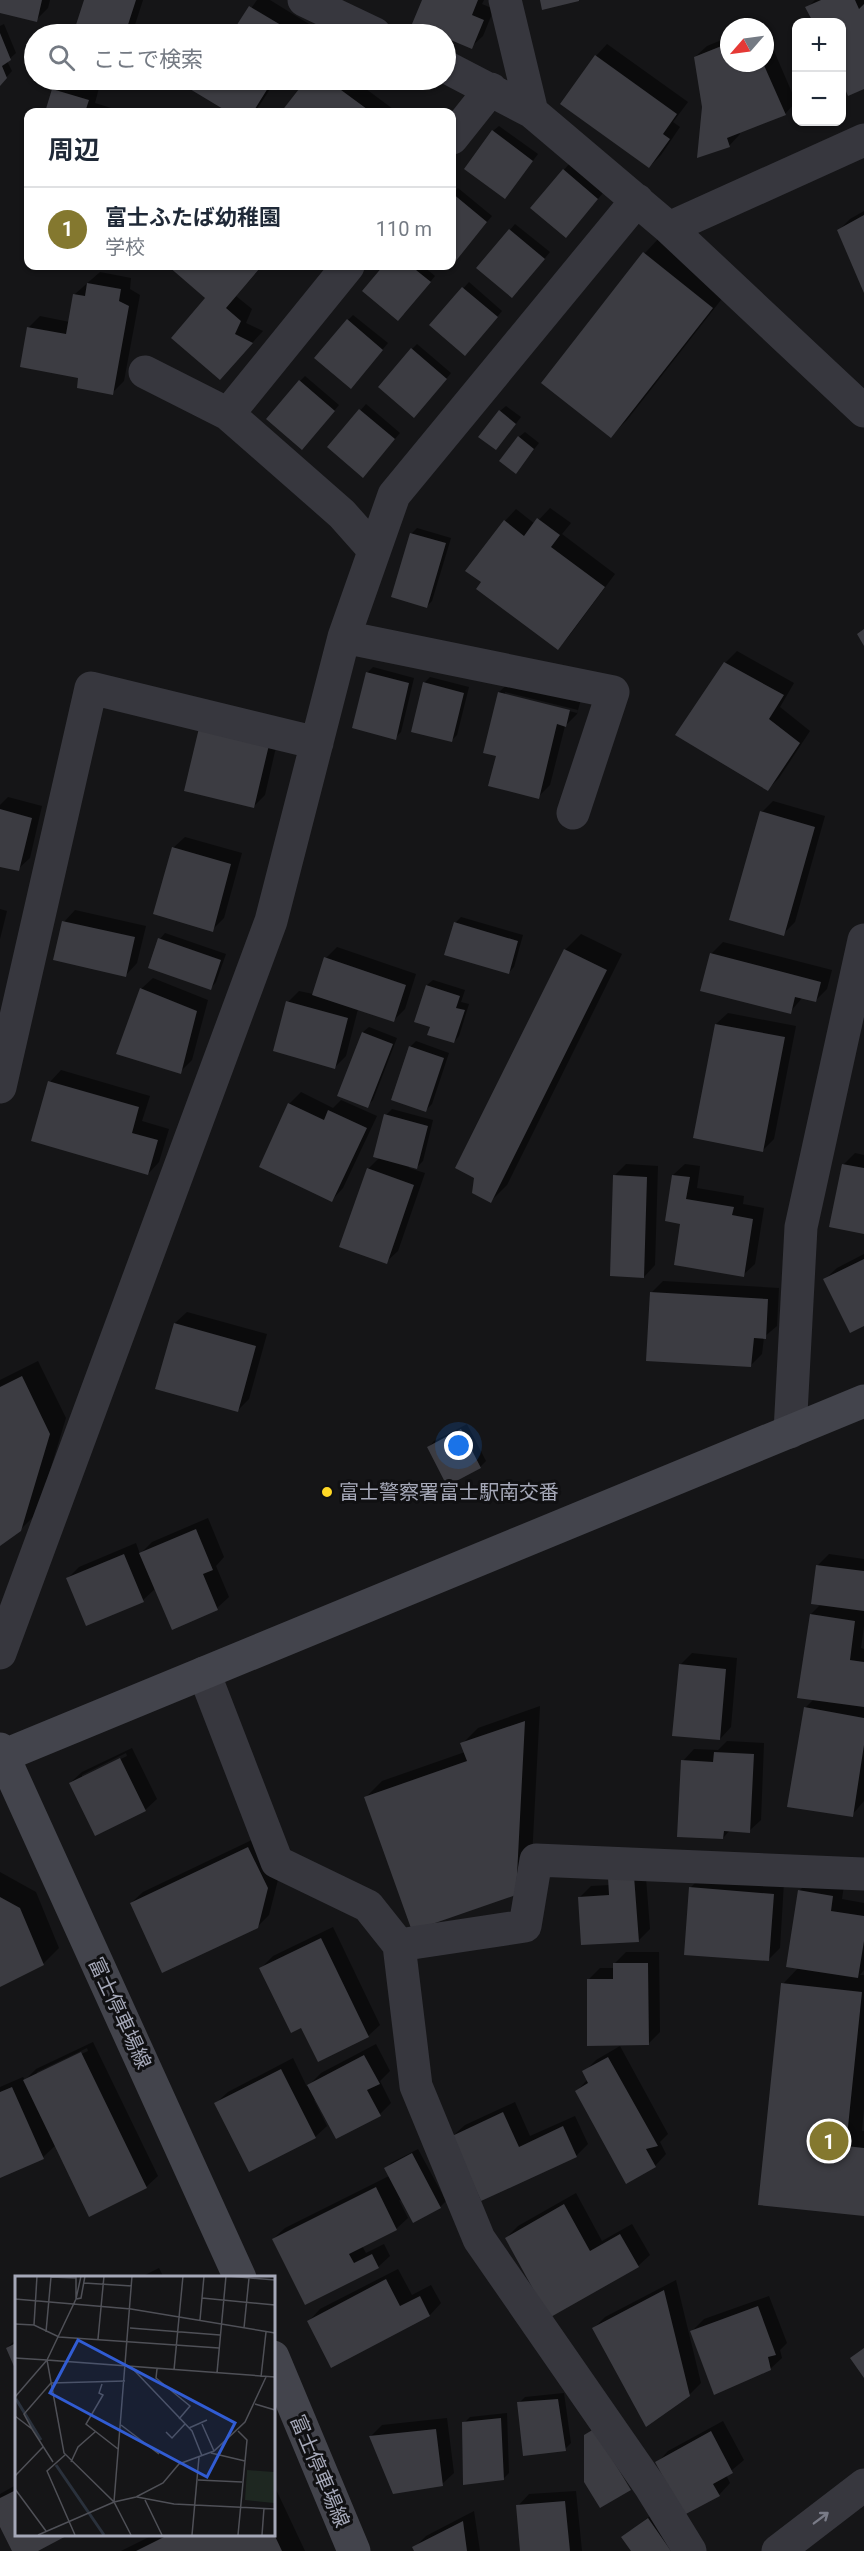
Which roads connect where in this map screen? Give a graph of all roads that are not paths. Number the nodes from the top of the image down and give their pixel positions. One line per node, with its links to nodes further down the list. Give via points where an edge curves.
1 (304, 0): 3 (street)
2 (505, 0): 6 (street)
3 (354, 24)
4 (456, 72): 5 (street)
5 (491, 89): 6 (street); 7 (street)
6 (532, 112): 9 (street)
7 (456, 133)
8 (864, 140): 10 (street)
9 (637, 200): 10 (street); 15 (street, via 394,495)
10 (669, 228): 13 (street)
11 (345, 270): 14 (street)
12 (145, 372): 14 (street)
13 (864, 411)
14 (228, 414): 15 (street, via 342,514)
15 (374, 550): 16 (street)
16 (344, 637): 17 (street); 18 (street, via 613,692)
17 (317, 743): 20 (street, via 91,688); 23 (street, via 271,921)
18 (573, 813)
19 (864, 940): 22 (street, via 801,1227)
20 (0, 1087)
21 (864, 1401): 22 (street)
22 (790, 1432): 24 (street)
23 (0, 1653)
24 (204, 1674): 25 (street); 27 (street, via 277,1862 368,1906)
25 (1, 1754): 28 (street, 富士停車場線)
26 (864, 1874): 27 (street, via 536,1860 525,1926)
27 (399, 1945): 32 (street, via 416,2086 479,2240 650,2486)
28 (239, 2276)
29 (274, 2360): 31 (street, 富士停車場線)
30 (864, 2485): 33 (street, one-way to 30)
31 (354, 2551)
32 (690, 2551)
33 (778, 2551)

